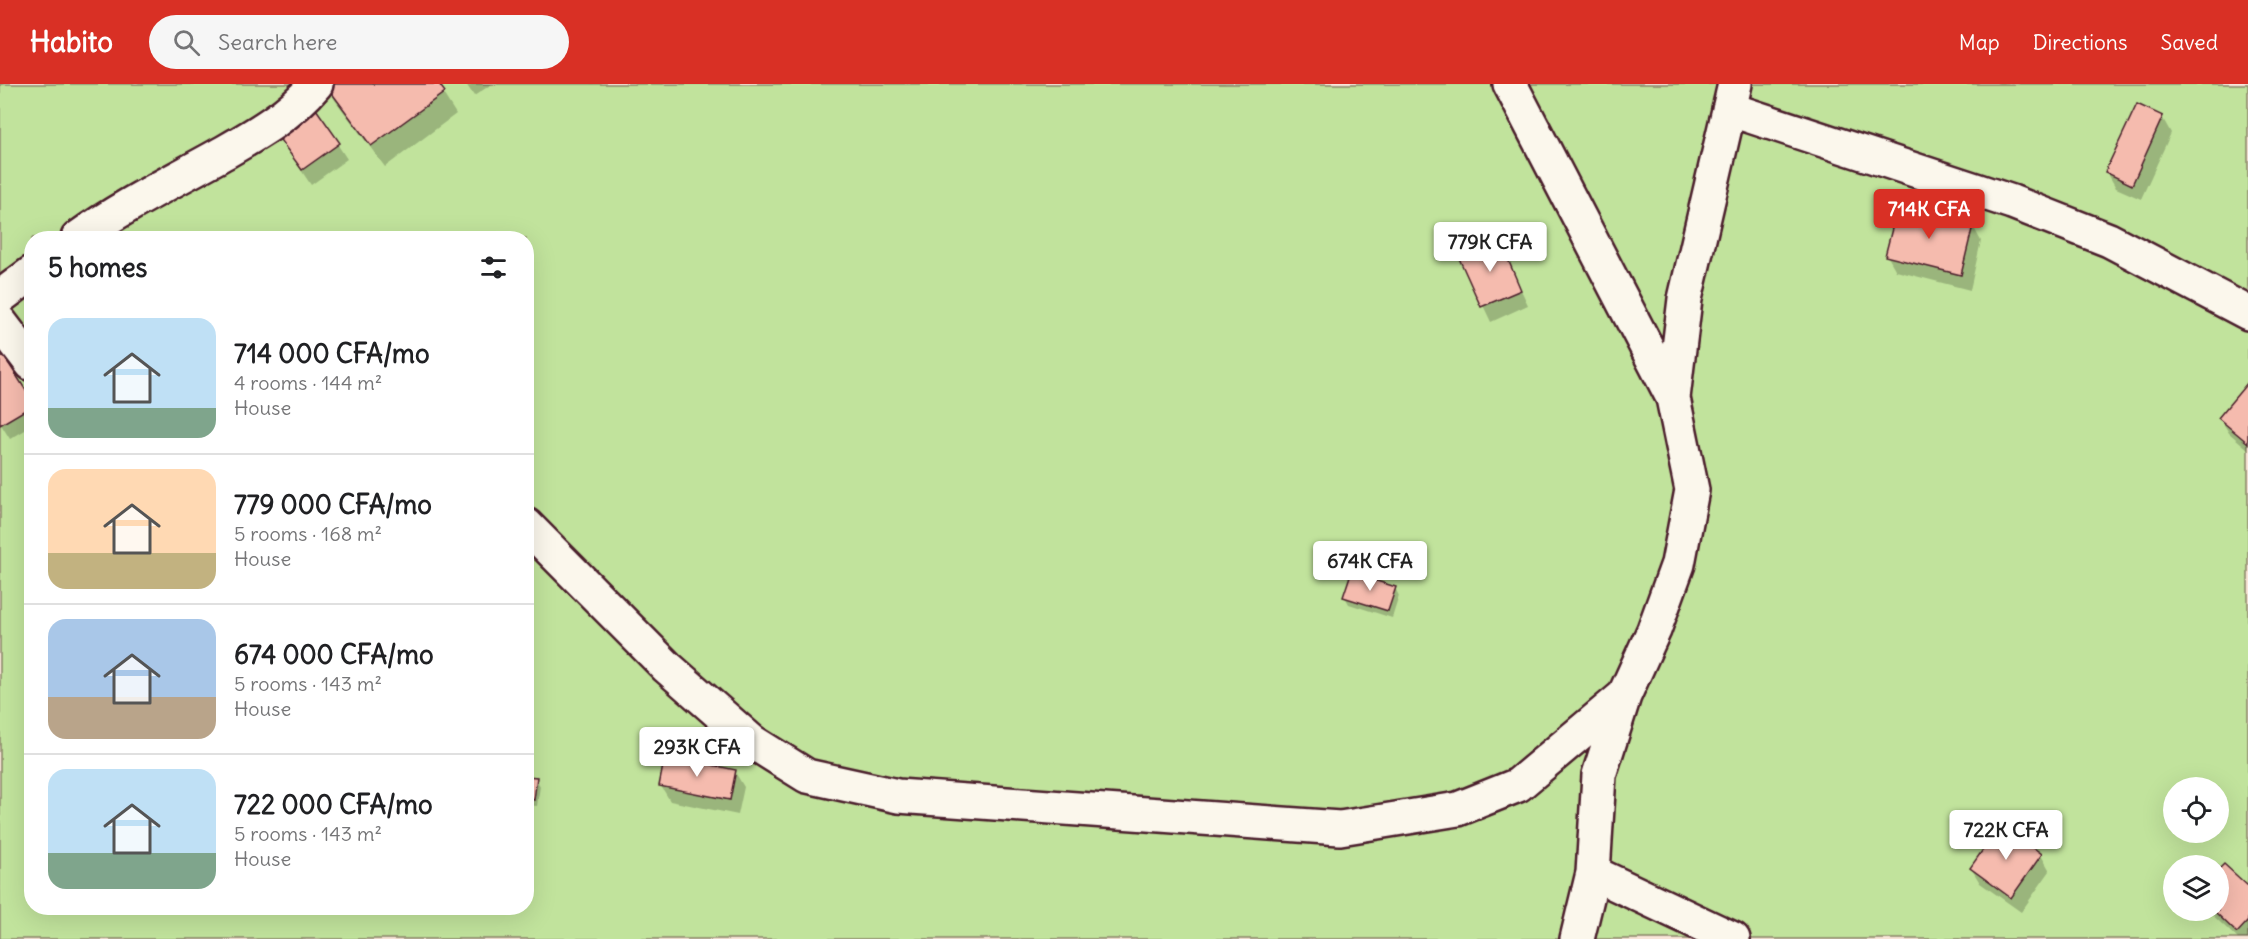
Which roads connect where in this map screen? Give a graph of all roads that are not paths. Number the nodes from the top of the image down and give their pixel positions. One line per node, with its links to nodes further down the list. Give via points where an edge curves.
1 (316, 84): 4 (street, via 270,126)
2 (1510, 84): 10 (street)
3 (1732, 97): 7 (street, via 2109,240); 10 (street, via 1685,299)
4 (89, 231)
5 (24, 279): 6 (street)
6 (0, 297)
7 (2248, 313)
8 (0, 322): 9 (street)
9 (24, 354)
10 (1673, 398): 12 (street, via 1692,490 1678,564)
11 (534, 533): 12 (street, via 667,667 751,741 807,776 898,796 1340,828 1458,809 1518,785)
12 (1624, 696): 13 (street, via 1599,774)
13 (1593, 873): 14 (street); 15 (street)
14 (1577, 939)
15 (1733, 939)

